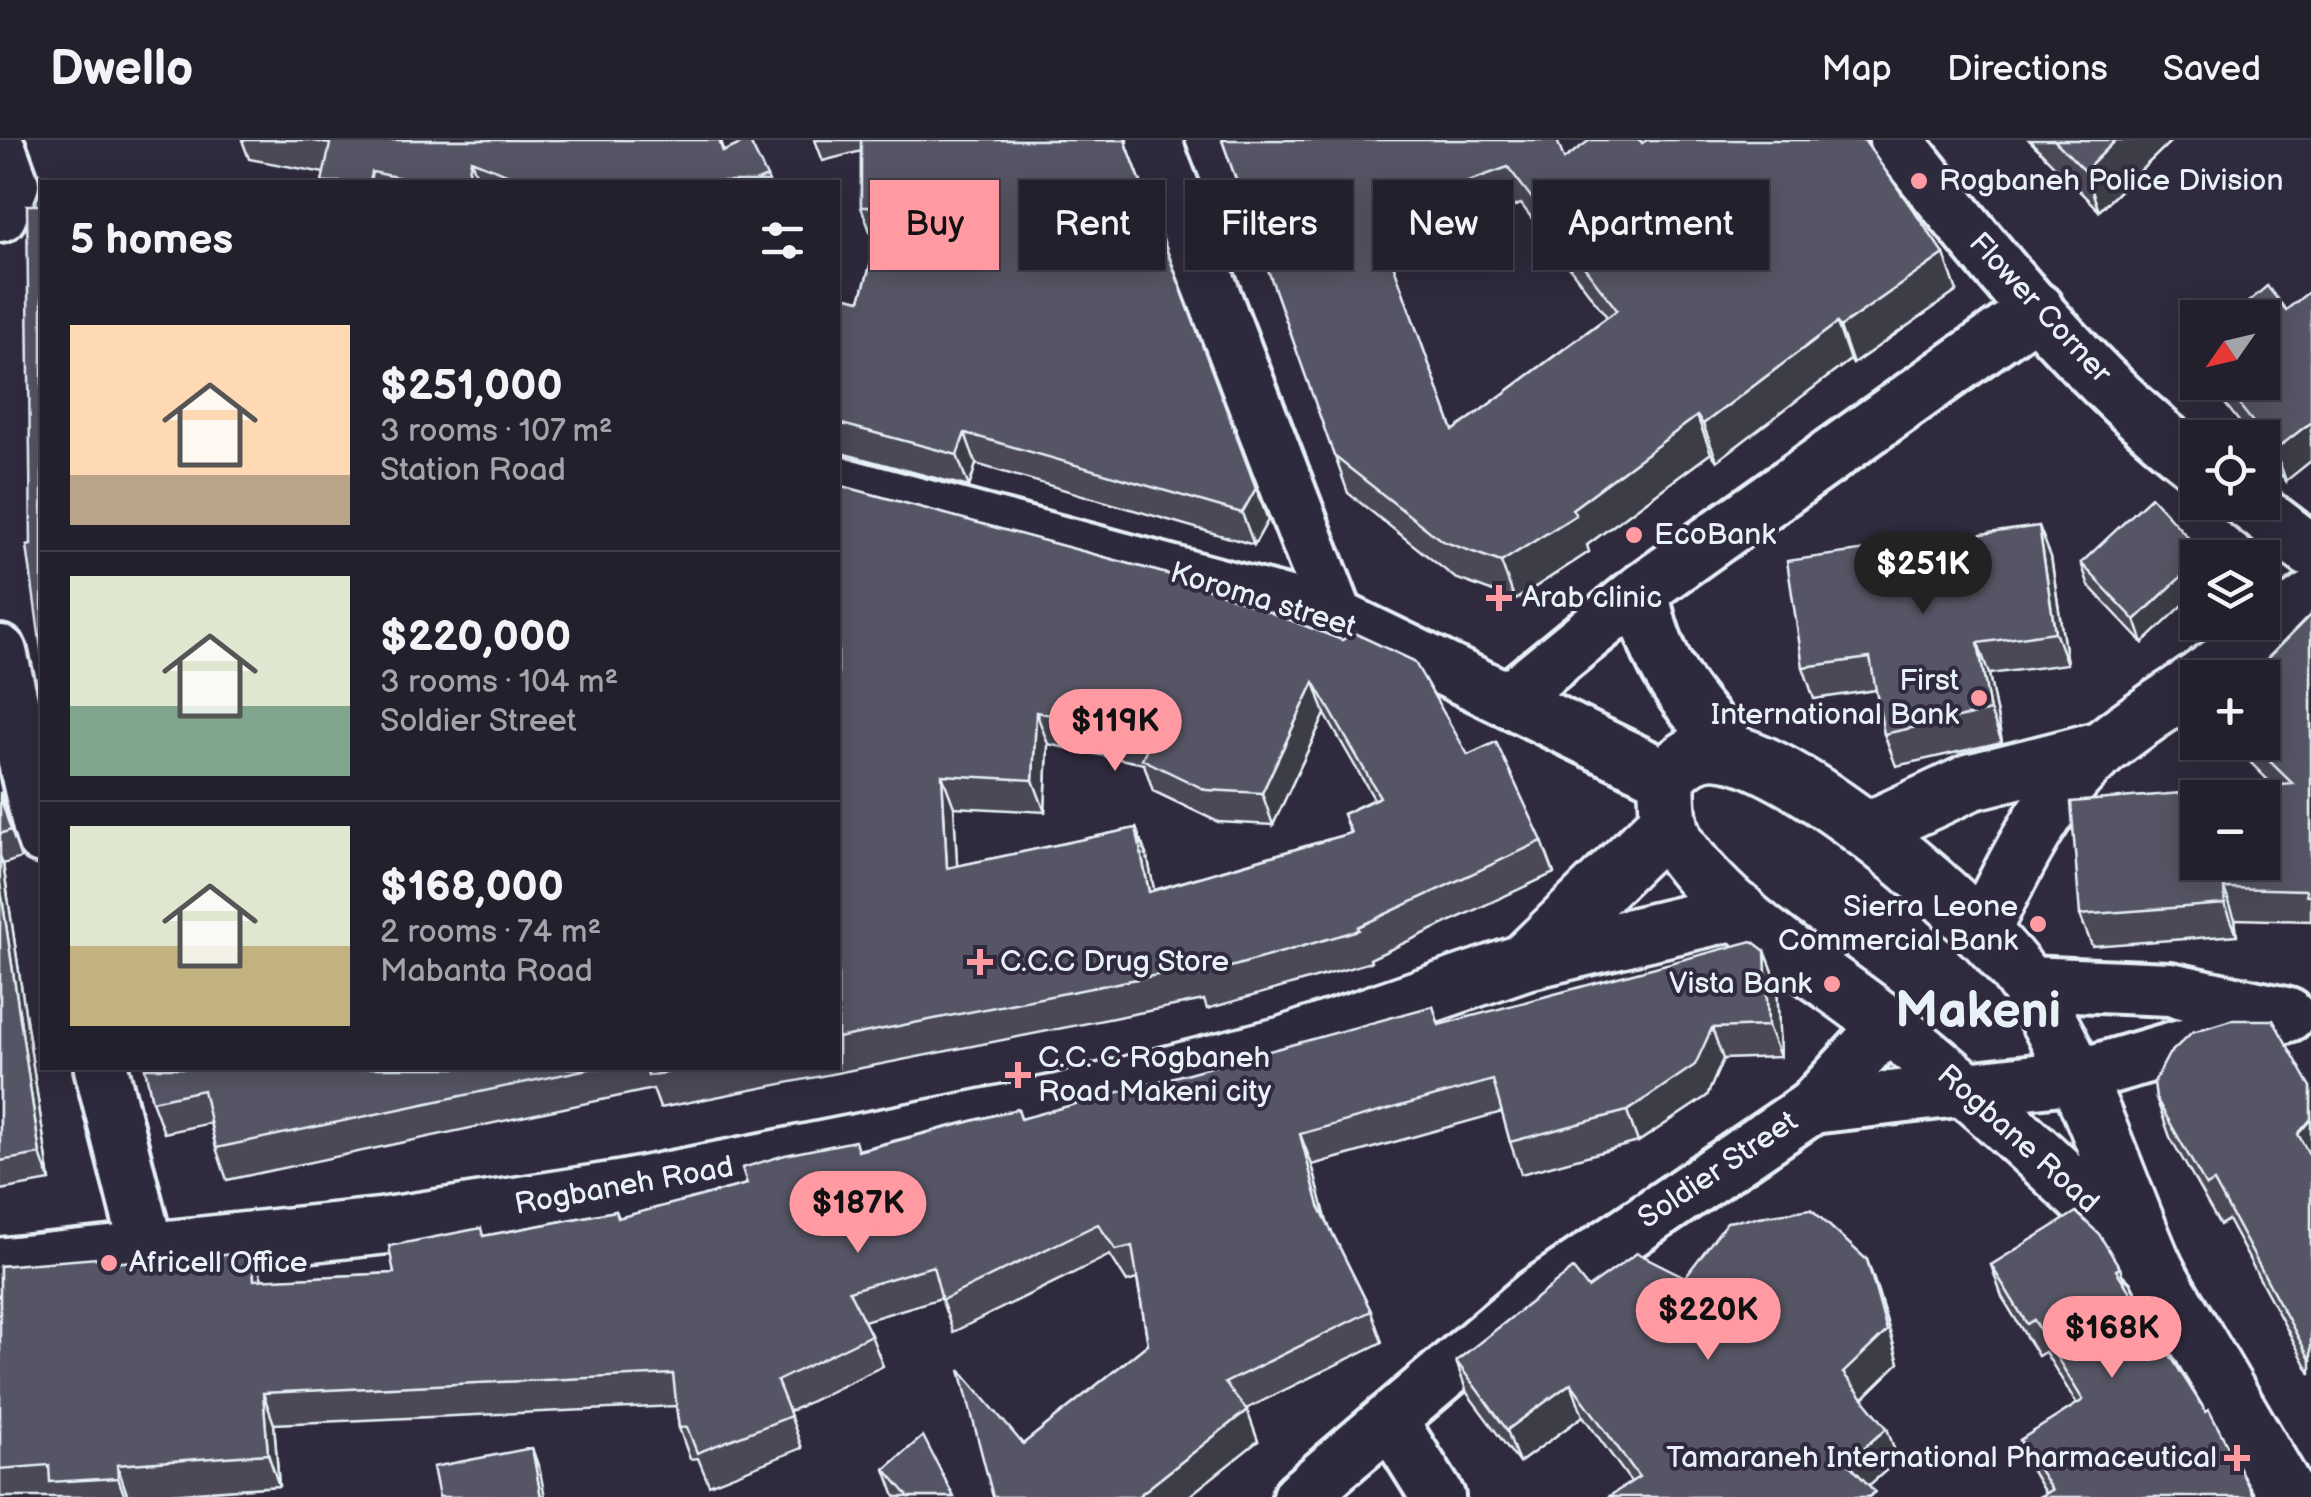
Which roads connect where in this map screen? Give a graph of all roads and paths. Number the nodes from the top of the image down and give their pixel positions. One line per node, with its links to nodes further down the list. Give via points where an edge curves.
1 (1154, 140): 10 (street)
2 (1896, 140): 3 (street, Flower Corner)
3 (2036, 309): 4 (street, Flower Corner); 8 (street)
4 (2180, 450)
5 (840, 484): 10 (street, Koroma street)
6 (2271, 520): 7 (street)
7 (2311, 551)
8 (1642, 590): 14 (street); 16 (street, via 1654,649 1696,712)
9 (2311, 600): 12 (main road)
10 (1336, 617): 14 (street, Koroma street)
11 (0, 652): 18 (street)
12 (2227, 660)
13 (2180, 693): 15 (main road)
14 (1510, 698): 17 (street, Koroma street)
15 (2101, 749): 19 (main road, via 1970,782); 21 (main road, via 2044,819)
16 (1736, 754): 17 (main road, via 1696,753); 19 (main road, via 1798,781)
17 (1668, 799): 20 (main road, Rogbane Road, via 1684,854); 22 (main road)
18 (40, 827)
19 (1868, 830): 21 (main road)
20 (1739, 911): 22 (main road); 25 (main road, Rogbane Road)
21 (1981, 932): 23 (main road)
22 (1524, 962): 30 (main road, Rogbaneh Road, via 1283,1044 1060,1102 622,1190)
23 (2026, 983): 24 (street, via 2170,989); 27 (main road)
24 (2300, 1016): 27 (street, Soldier Street)
25 (1888, 1024): 28 (main road, Rogbane Road); 29 (street, Soldier Street)
26 (102, 1070): 30 (street)
27 (2078, 1076): 28 (street, Soldier Street); 31 (main road)
28 (1970, 1092): 29 (street, Soldier Street); 31 (main road, Rogbane Road)
29 (1812, 1107): 33 (street, Soldier Street, via 1535,1296)
30 (148, 1253): 32 (main road, Rogbaneh Road)
31 (2154, 1265): 36 (main road)
32 (0, 1266)
33 (1390, 1420): 34 (street, Soldier Street); 35 (street)
34 (1300, 1497)
35 (1438, 1497)
36 (2289, 1497)

